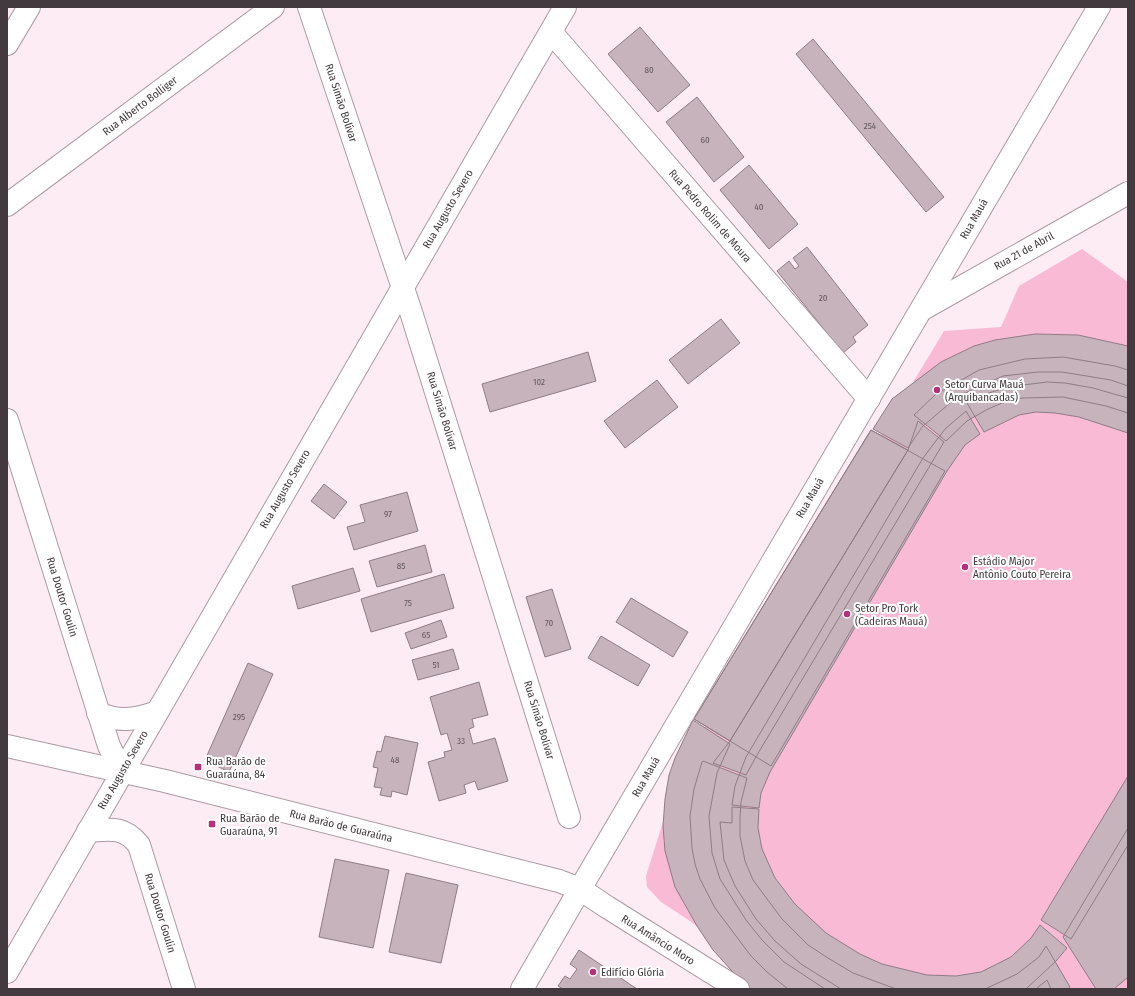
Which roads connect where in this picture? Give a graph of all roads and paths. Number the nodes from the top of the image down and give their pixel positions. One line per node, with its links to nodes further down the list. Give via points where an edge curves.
1 (29, 7): 7 (main road)
2 (273, 7): 9 (main road, Rua Alberto Bolliger)
3 (309, 7): 10 (main road, Rua Simão Bolívar)
4 (565, 7): 6 (main road, Rua Augusto Severo)
5 (1098, 7): 11 (main road, Rua Mauá)
6 (551, 32): 10 (main road, Rua Augusto Severo); 12 (main road, Rua Pedro Rolim de Moura)
7 (7, 44)
8 (1128, 193): 11 (main road, Rua 21 de Abril)
9 (7, 205)
10 (402, 287): 15 (main road, Rua Augusto Severo); 18 (main road, Rua Simão Bolívar)
11 (921, 310): 12 (main road, Rua Mauá)
12 (869, 399): 20 (main road, Rua Mauá)
13 (7, 420): 14 (main road, Rua Doutor Goulin)
14 (98, 713): 15 (main road, via 123,720); 17 (main road, Rua Doutor Goulin, via 109,746)
15 (155, 713): 17 (main road, Rua Augusto Severo)
16 (7, 746): 17 (main road, Rua Barão de Guaraúna)
17 (122, 771): 19 (main road, Rua Augusto Severo); 20 (main road, Rua Barão de Guaraúna, via 559,881)
18 (569, 817)
19 (88, 831): 21 (main road, Rua Augusto Severo); 22 (main road, Rua Doutor Goulin, via 122,831 133,837 139,846)
20 (580, 889): 23 (main road, Rua Mauá); 24 (main road, Rua Amâncio Moro)
21 (7, 972)
22 (184, 989)
23 (522, 989)
24 (738, 989)

